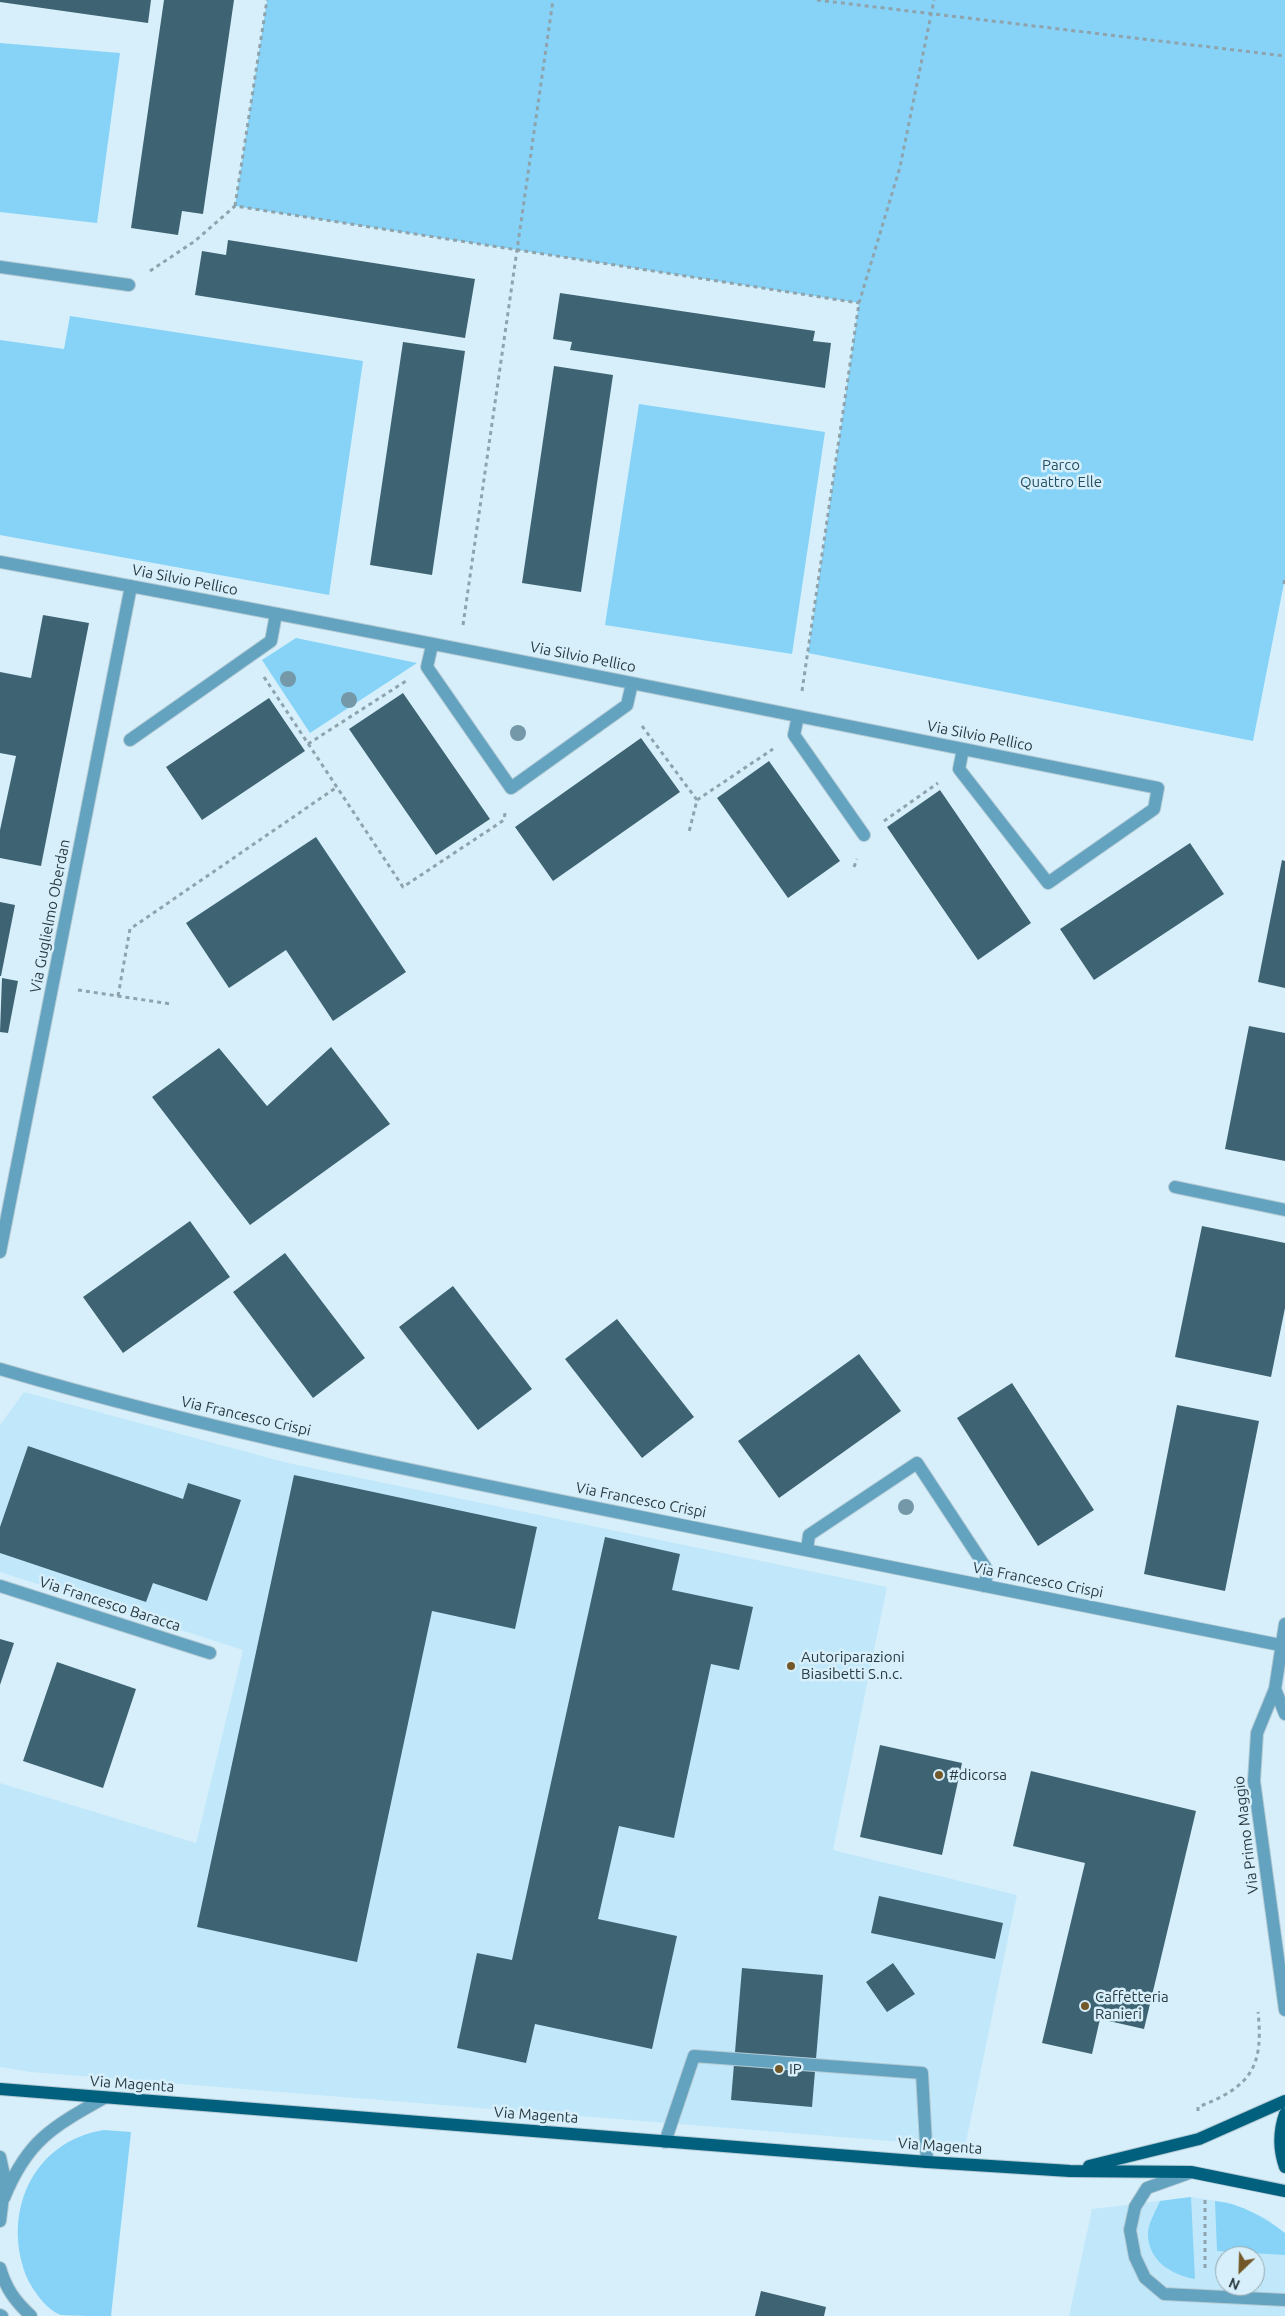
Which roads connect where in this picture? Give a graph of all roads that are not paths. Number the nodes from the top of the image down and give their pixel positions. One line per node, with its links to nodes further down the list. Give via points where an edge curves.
1 (0, 267): 2 (street)
2 (129, 285)
3 (0, 562): 4 (street, Via Silvio Pellico)
4 (131, 586): 5 (street, Via Silvio Pellico); 14 (street, Via Guglielmo Oberdan)
5 (276, 614): 6 (street, Via Silvio Pellico); 9 (street, via 272,641)
6 (432, 645): 7 (street, Via Silvio Pellico); 7 (street, via 427,667 512,788 627,705)
7 (632, 684): 8 (street, Via Silvio Pellico)
8 (798, 716): 10 (street, Via Silvio Pellico); 11 (street, via 794,735)
9 (130, 740)
10 (963, 749): 10 (street, Via Silvio Pellico, via 1158,788 1154,809 1048,882 959,769)
11 (864, 835)
12 (1175, 1188): 13 (street)
13 (1285, 1210)
14 (0, 1252)
15 (0, 1369): 16 (street, Via Francesco Crispi, via 253,1435 450,1479)
16 (807, 1550): 18 (street, Via Francesco Crispi); 18 (street, via 809,1535 918,1463 988,1570)
17 (0, 1586): 21 (street, Via Francesco Baracca)
18 (984, 1586): 20 (street, Via Francesco Crispi)
19 (1285, 1624): 20 (street, Via Primo Maggio)
20 (1280, 1645): 22 (street, Via Primo Maggio)
21 (210, 1653)
22 (1275, 1689): 23 (street, Via Primo Maggio); 24 (street, Via Primo Maggio, via 1257,1732 1254,1781)
23 (1285, 1714)
24 (1285, 2010)
25 (0, 2089): 26 (main road, Via Magenta)
26 (104, 2098): 29 (main road, Via Magenta); 36 (street, via 49,2132 29,2151 15,2171)
27 (1285, 2101): 33 (main road, Via Magenta, via 1199,2139)
28 (1285, 2114): 32 (main road, via 1280,2136)
29 (665, 2142): 31 (main road, Via Magenta); 31 (street, via 694,2056 922,2073)
30 (0, 2156): 36 (street, via 5,2180)
31 (927, 2162): 33 (main road, Via Magenta)
32 (1285, 2167)
33 (1070, 2171): 34 (main road, Via Magenta)
34 (1192, 2172): 35 (main road, Via Magenta); 39 (street, via 1147,2188 1135,2207 1130,2230 1135,2257 1145,2278 1164,2294)
35 (1285, 2191)
36 (4, 2198): 37 (street)
37 (0, 2221)
38 (0, 2268): 40 (street, via 5,2286)
39 (1285, 2300)
40 (31, 2316)

